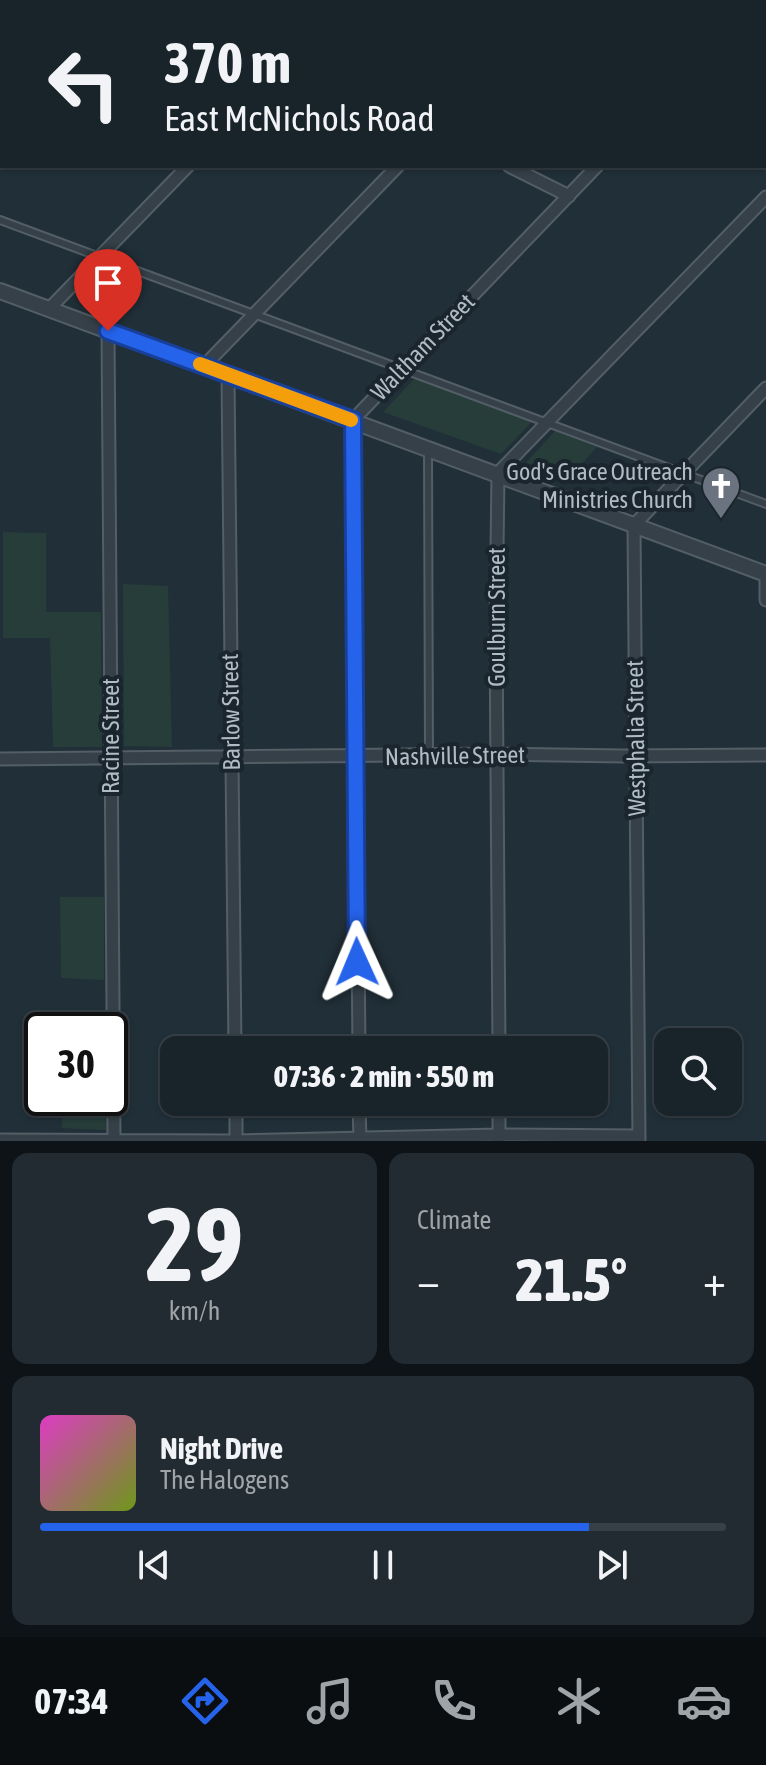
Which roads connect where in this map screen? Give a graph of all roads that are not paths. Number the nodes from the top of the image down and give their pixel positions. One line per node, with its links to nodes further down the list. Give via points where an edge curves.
1 (186, 168): 8 (street)
2 (396, 168): 11 (street)
3 (513, 168): 5 (street)
4 (595, 168): 5 (street, Waltham Street)
5 (569, 196): 14 (street, Waltham Street)
6 (766, 197): 18 (street)
7 (0, 220): 8 (lane)
8 (99, 257): 10 (street); 11 (lane)
9 (0, 291): 10 (street)
10 (49, 309): 12 (street)
11 (253, 315): 13 (street); 14 (lane)
12 (108, 331): 13 (street); 31 (street, Racine Street)
13 (204, 366): 15 (street)
14 (402, 369): 17 (street, Waltham Street); 18 (lane)
15 (228, 375): 17 (street); 32 (street, Barlow Street)
16 (766, 388): 21 (street)
17 (353, 420): 19 (street); 30 (street, Waltham Street)
18 (547, 423): 20 (street); 21 (lane)
19 (428, 448): 20 (street); 27 (lane)
20 (498, 473): 23 (street); 26 (street, Goulburn Street)
21 (682, 474): 22 (lane); 23 (street)
22 (766, 504)
23 (634, 525): 24 (street); 29 (street, Westphalia Street)
24 (766, 573): 25 (street)
25 (766, 600)
26 (497, 754): 27 (street, Nashville Street); 29 (street, Nashville Street); 36 (street, Goulburn Street)
27 (429, 755): 30 (street, Nashville Street)
28 (766, 755): 29 (street, Nashville Street)
29 (636, 756): 42 (street, Westphalia Street)
30 (355, 757): 32 (street, Nashville Street); 35 (street, Waltham Street)
31 (111, 758): 32 (street, Nashville Street); 33 (street, Nashville Street); 44 (street, Racine Street)
32 (231, 758): 34 (street, Barlow Street)
33 (0, 759)
34 (235, 1036)
35 (359, 1036)
36 (499, 1036)
37 (236, 1116): 45 (street)
38 (359, 1116): 41 (street)
39 (499, 1116): 40 (street)
40 (499, 1138): 41 (street); 42 (street)
41 (360, 1139): 45 (street)
42 (639, 1139)
43 (0, 1140): 44 (street)
44 (114, 1140): 45 (street)
45 (236, 1141)

